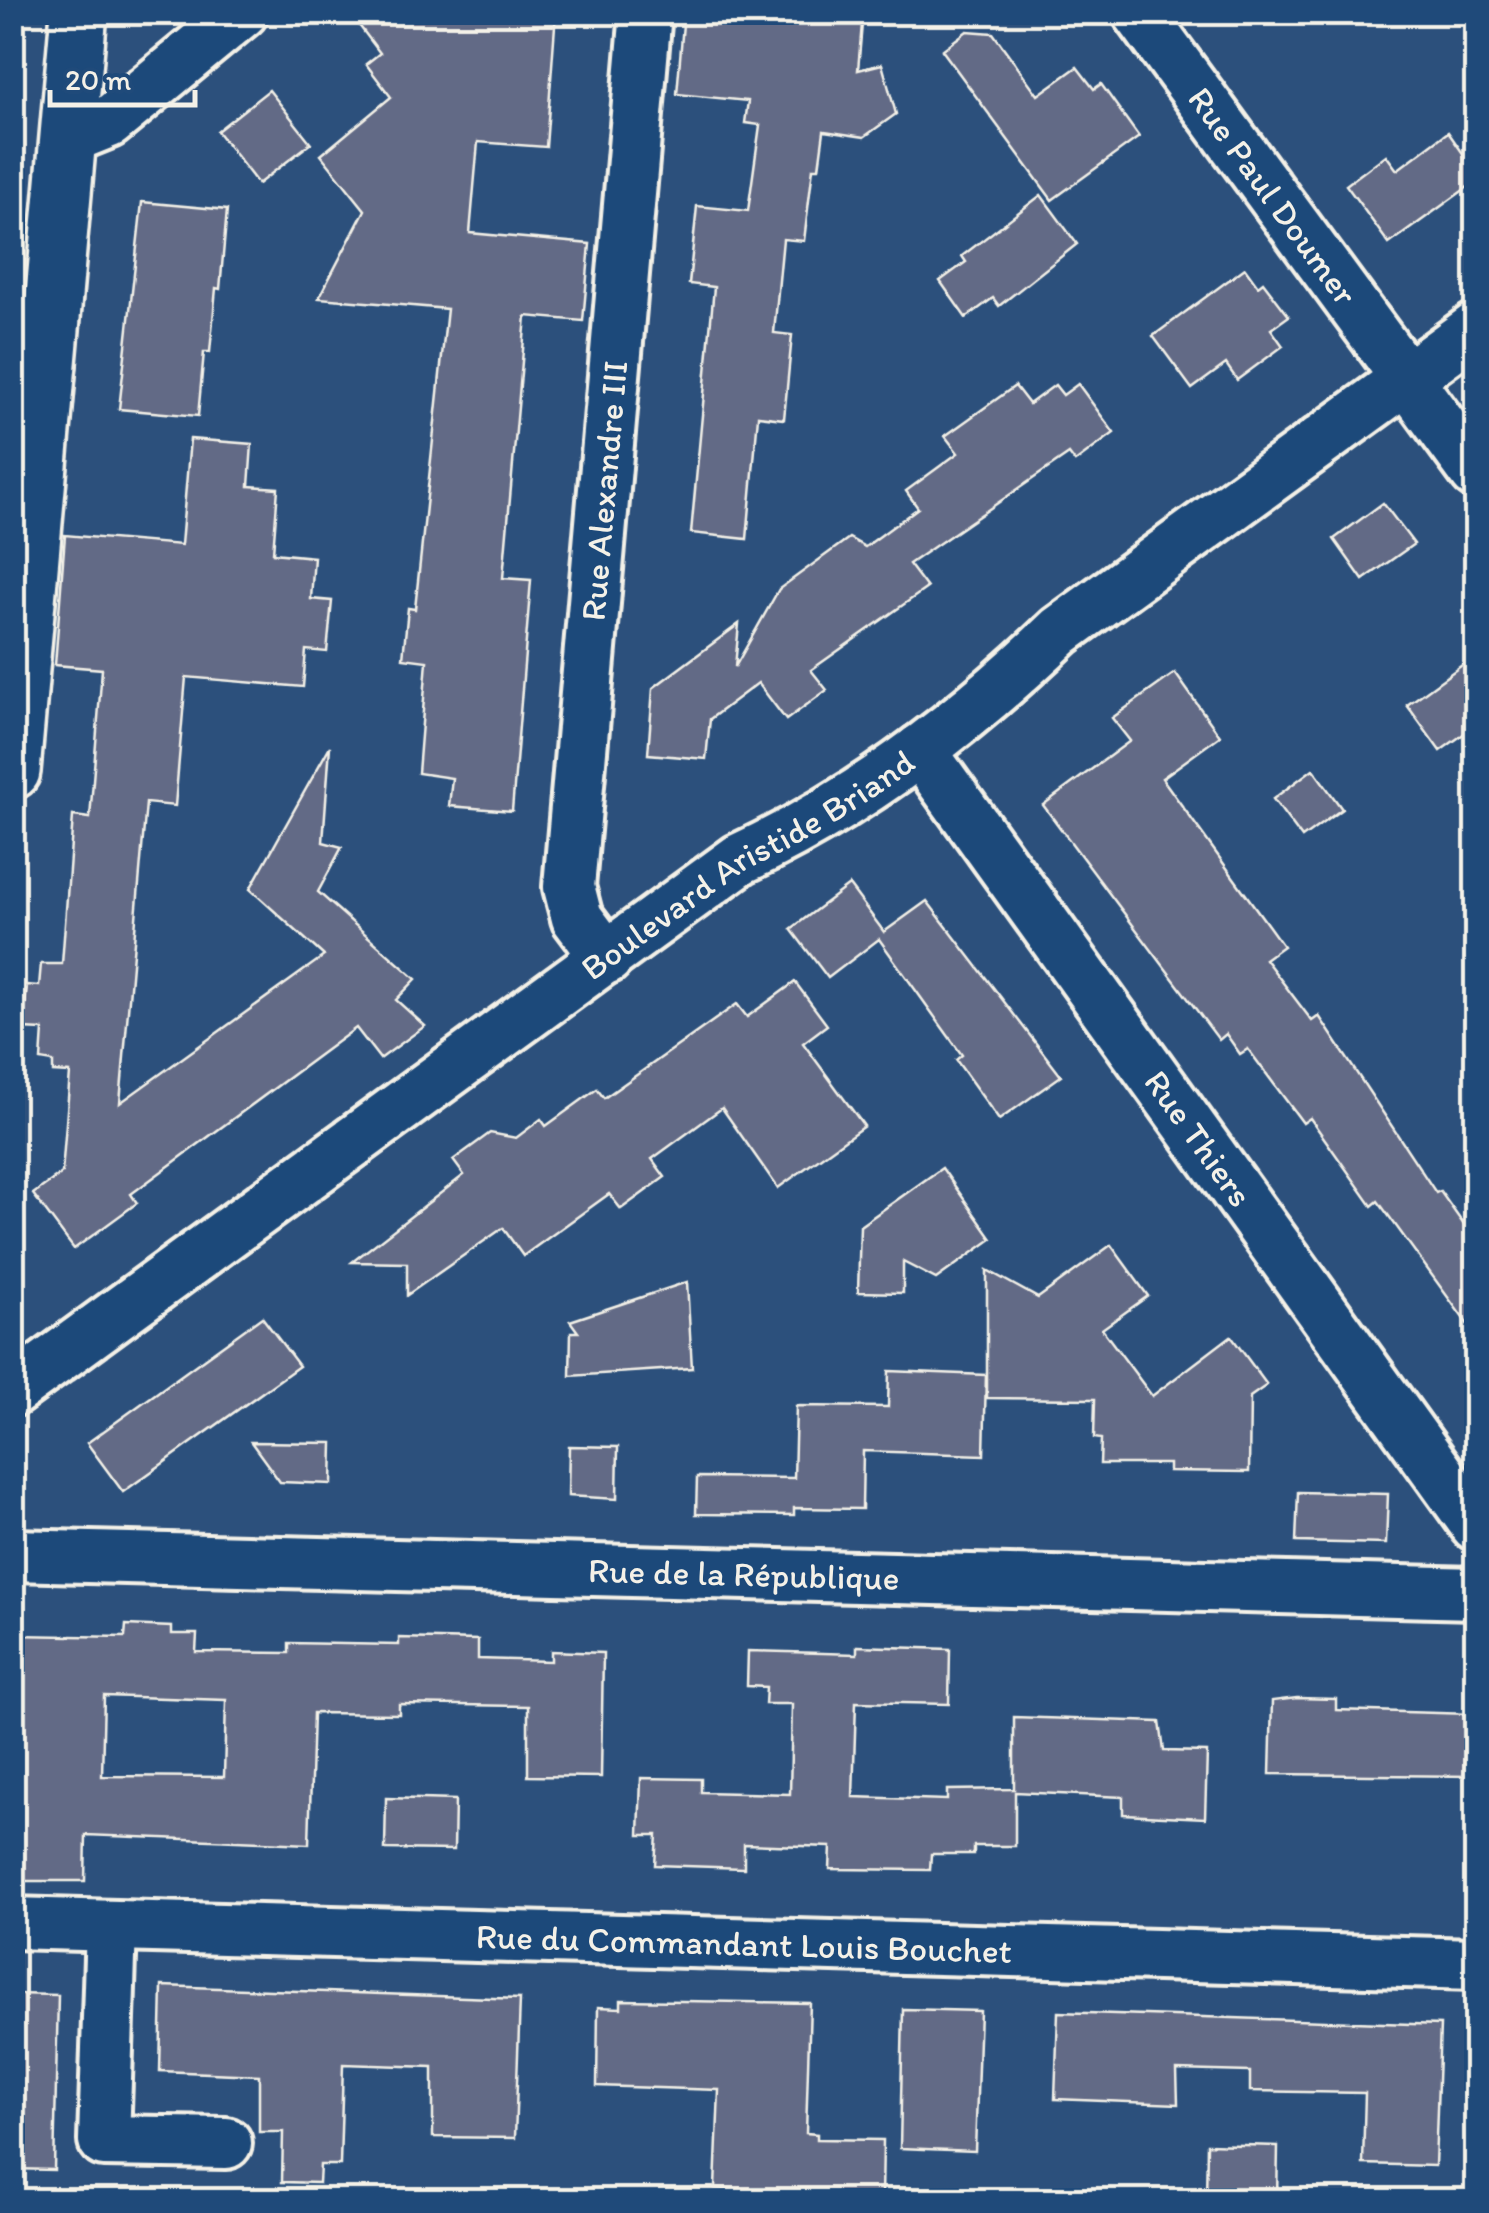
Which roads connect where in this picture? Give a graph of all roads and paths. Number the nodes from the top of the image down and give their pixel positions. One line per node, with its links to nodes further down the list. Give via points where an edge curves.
1 (79, 12): 5 (street)
2 (242, 12): 5 (street, via 109,122)
3 (646, 12): 12 (street, Rue Alexandre III, via 569,887 576,918)
4 (1138, 12): 8 (street, Rue Paul Doumer)
5 (69, 138): 7 (street)
6 (1476, 328): 8 (street, Boulevard Aristide Briand)
7 (31, 354): 11 (street)
8 (1408, 378): 9 (street, Rue Paul Doumer); 10 (street, Boulevard Aristide Briand, via 1060,630)
9 (1476, 474)
10 (920, 750): 12 (street, Boulevard Aristide Briand, via 804,830 740,860); 14 (street, Rue Thiers)
11 (12, 772)
12 (607, 958): 13 (street, Boulevard Aristide Briand)
13 (12, 1391)
14 (1476, 1525)
15 (12, 1555): 16 (street, Rue de la République)
16 (1476, 1593)
17 (12, 1922): 18 (street, Rue du Commandant Louis Bouchet)
18 (111, 1926): 19 (street, Rue du Commandant Louis Bouchet); 20 (street, via 104,2141)
19 (1476, 1964)
20 (226, 2144)

